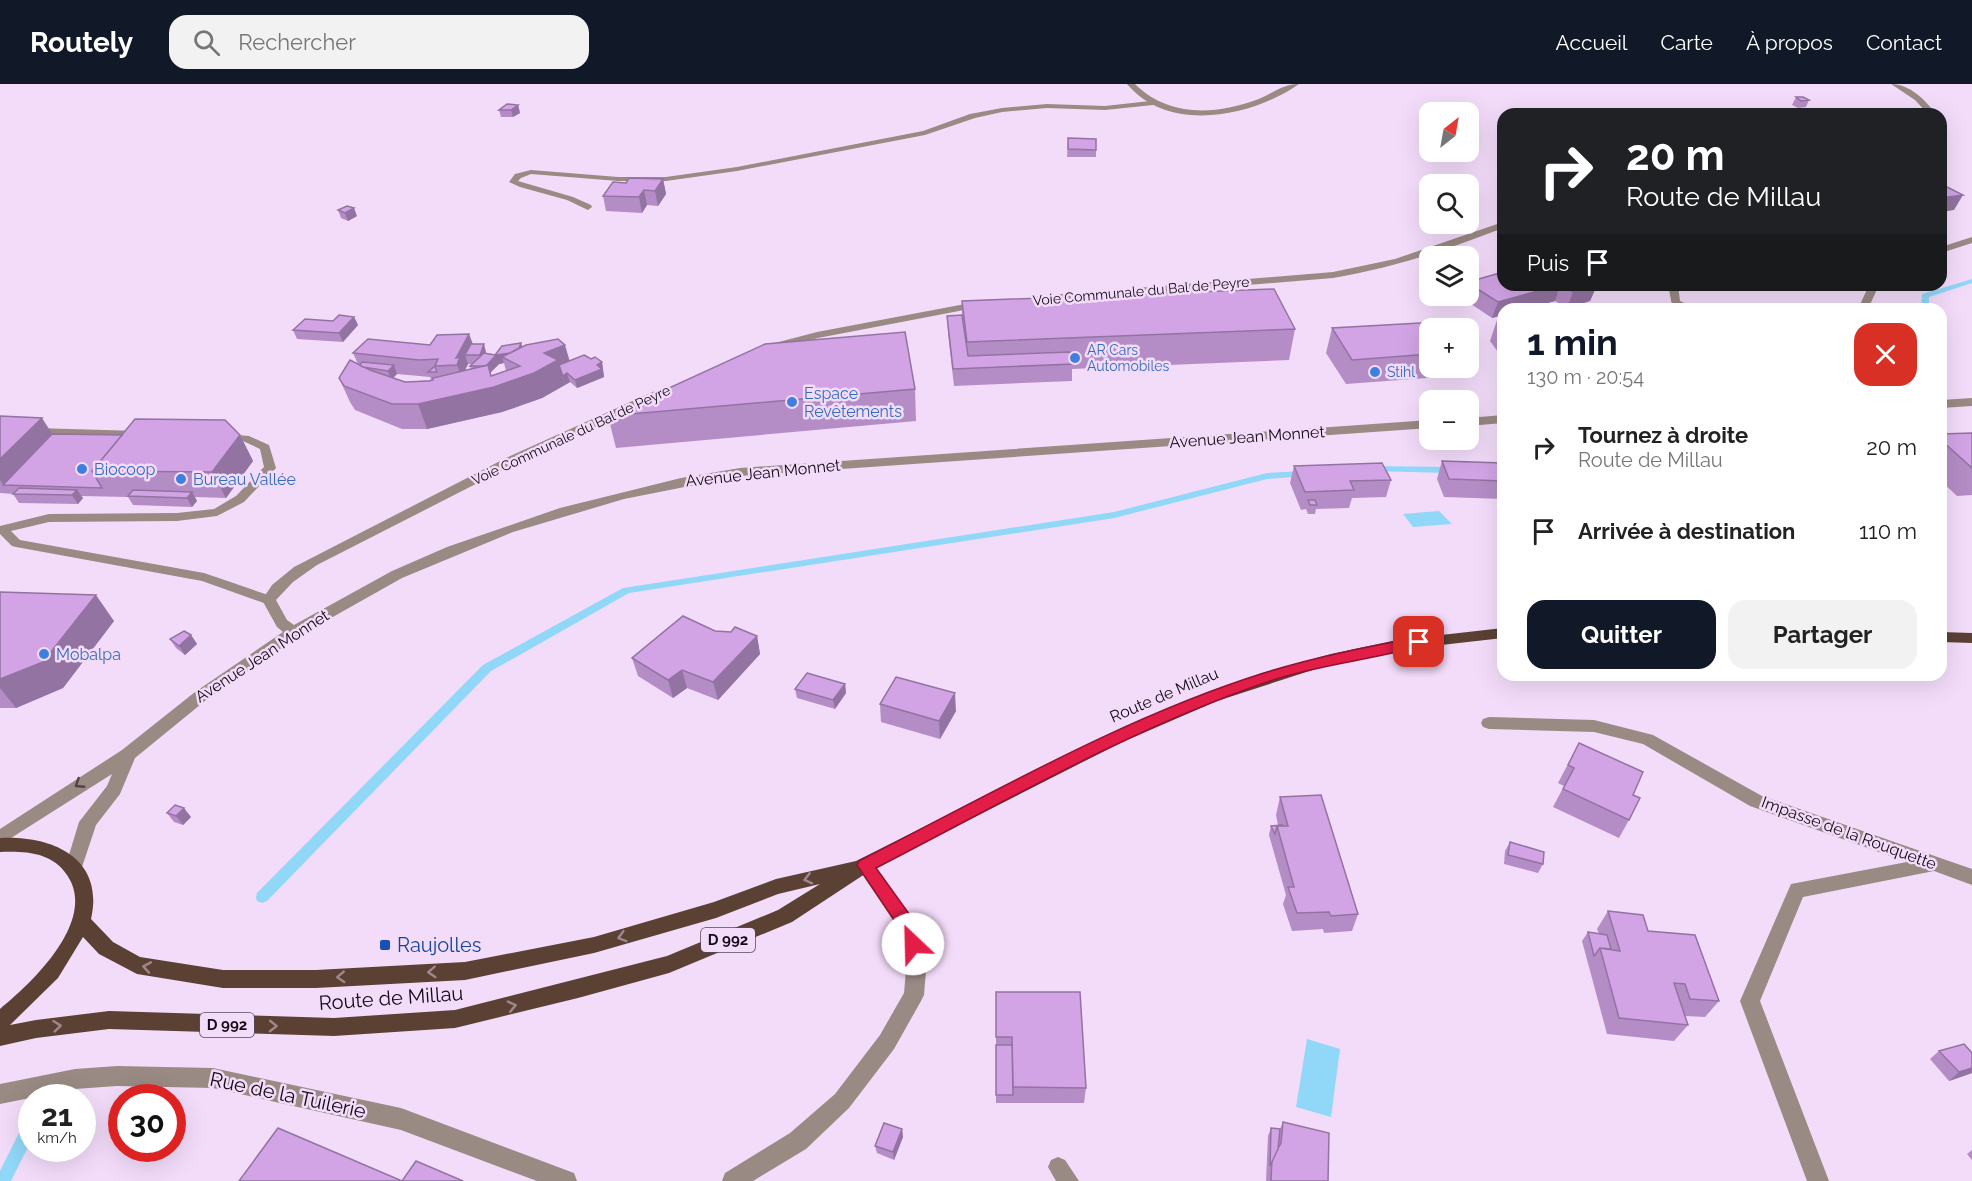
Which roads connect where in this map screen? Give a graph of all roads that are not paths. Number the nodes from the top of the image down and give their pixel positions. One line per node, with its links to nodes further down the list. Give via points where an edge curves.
1 (1131, 84): 4 (street)
2 (1294, 84): 4 (street, via 1257,102 1219,110 1166,110)
3 (1895, 84): 5 (street)
4 (1150, 103): 6 (lane, via 1002,110 925,133 666,179 531,172 513,182 573,197)
5 (1927, 108)
6 (588, 207)
7 (1497, 227): 10 (street, Voie Communale du Bal de Peyre, via 1398,261 1334,274)
8 (1972, 240): 9 (lane)
9 (1947, 248)
10 (1021, 301)
11 (997, 303): 12 (street, via 973,304 817,335)
12 (761, 350)
13 (666, 390): 23 (street, Voie Communale du Bal de Peyre, via 400,516 308,566 277,587)
14 (1972, 402): 15 (street)
15 (1947, 404)
16 (1497, 420): 17 (street)
17 (1479, 421)
18 (1419, 425): 24 (street, Avenue Jean Monnet, via 794,467 685,481 577,506 460,546 401,573)
19 (0, 430): 20 (lane)
20 (152, 435)
21 (210, 437): 22 (lane, via 245,438 265,447 270,468 240,499 217,512 177,517 49,518)
22 (2, 530): 23 (lane, via 16,543 204,577)
23 (268, 600): 24 (street)
24 (293, 633): 29 (street, Avenue Jean Monnet, via 189,704)
25 (1497, 634): 33 (main road, Route de Millau / D 992, via 1397,645 1342,657 1211,697 1094,749)
26 (1947, 637): 27 (main road)
27 (1972, 638)
28 (1489, 723): 32 (street, Impasse de la Rouquette, via 1594,726 1647,739 1756,801)
29 (129, 753): 30 (street, Avenue Jean Monnet, one-way to 30); 34 (street, Avenue Jean Monnet, via 114,789 88,822)
30 (0, 838)
31 (0, 845): 34 (main road, via 48,850)
32 (1934, 864): 35 (street, Impasse de la Rouquette); 42 (street, via 1797,890 1750,1001)
33 (865, 865): 36 (main road, Route de Millau / D 992, one-way to 36, via 776,887 716,910 594,945 465,971 316,979 223,979 137,966 106,948); 38 (main road, Route de Millau / D 992, one-way to 33, via 109,1020 333,1027 455,1019 669,964 785,916); 41 (street, via 909,928 917,959 914,995 887,1042 842,1101 798,1141)
34 (74, 868): 36 (main road, via 82,883)
35 (1972, 878)
36 (81, 922): 37 (main road, via 58,965 39,988)
37 (0, 1021)
38 (0, 1037)
39 (0, 1094): 40 (street, Rue de la Tuilerie, via 117,1076 213,1077 400,1119)
40 (566, 1181)
41 (733, 1181)
42 (1818, 1181)

